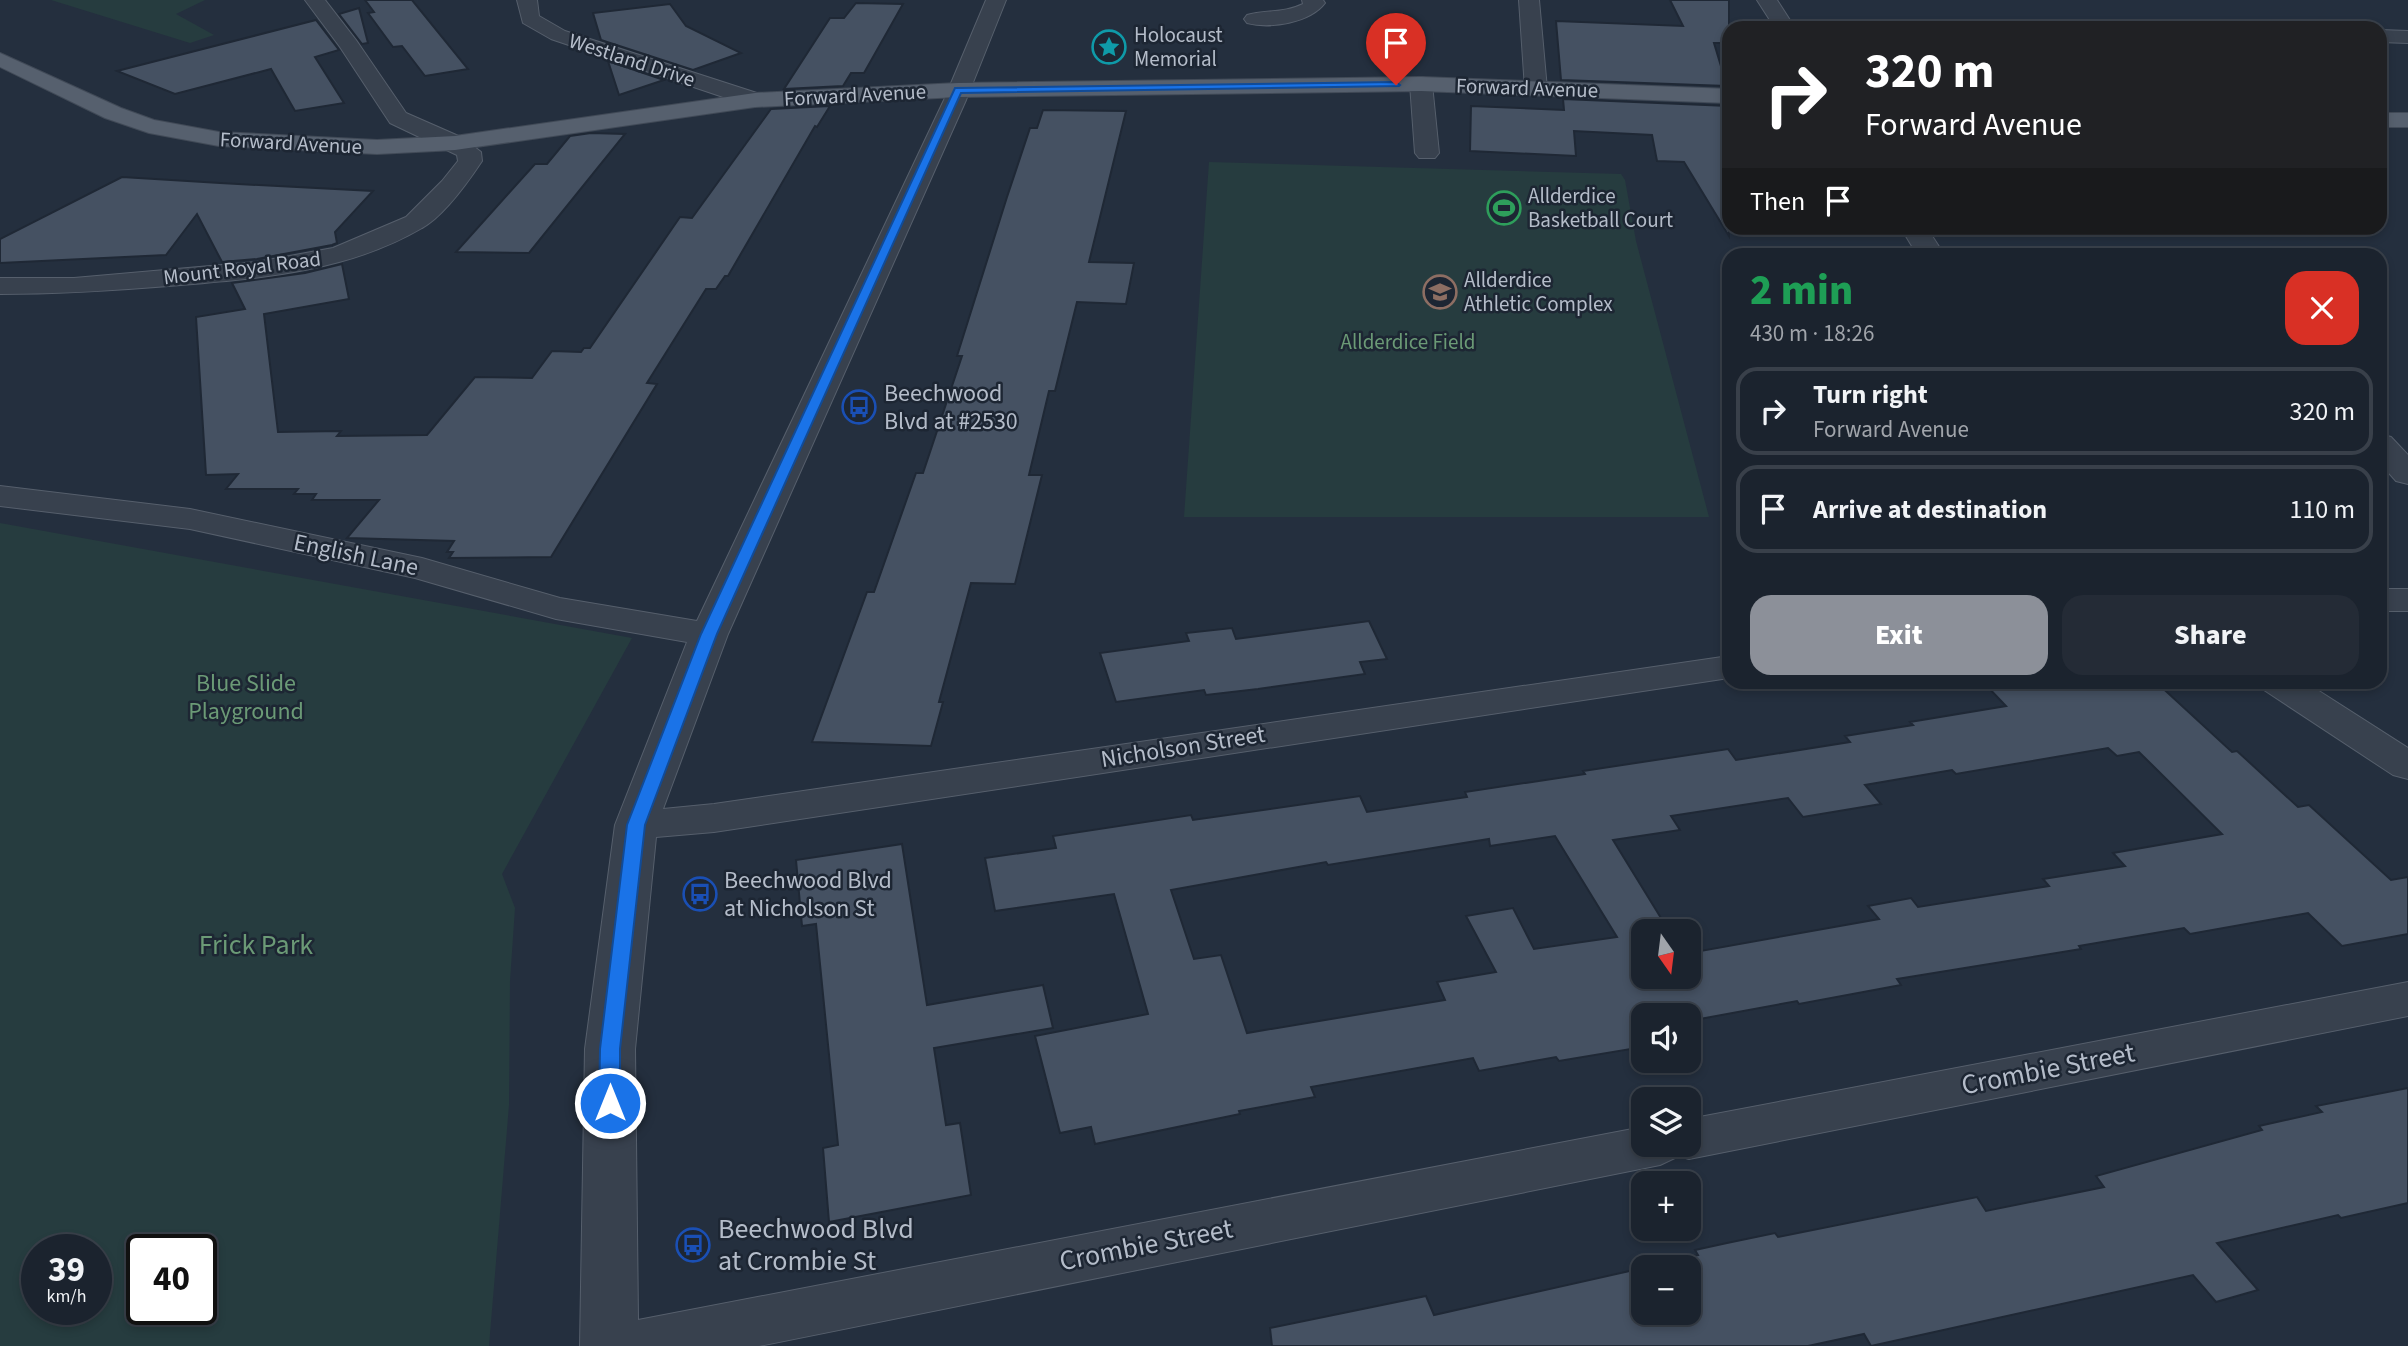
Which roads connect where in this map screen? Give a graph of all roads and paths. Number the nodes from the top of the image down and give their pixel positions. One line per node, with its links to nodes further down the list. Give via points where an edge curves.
1 (315, 0): 19 (street, via 398,118)
2 (527, 0): 16 (street, Westland Drive, via 530,19 558,35)
3 (996, 0): 14 (street)
4 (1312, 0): 7 (street, via 1315,3 1310,9)
5 (1529, 0): 13 (street)
6 (1767, 0): 8 (street)
7 (1255, 19)
8 (1780, 21)
9 (2387, 36): 10 (street)
10 (2408, 37)
11 (0, 59): 19 (main road, Forward Avenue, via 113,113 149,126 219,139 377,147)
12 (1421, 84): 13 (main road, Forward Avenue); 14 (main road, Forward Avenue); 20 (street)
13 (1536, 89): 15 (main road, Forward Avenue)
14 (958, 90): 16 (main road, Forward Avenue); 27 (street)
15 (1722, 96)
16 (755, 100): 19 (main road, Forward Avenue)
17 (2387, 120): 18 (main road)
18 (2408, 120)
19 (454, 143): 21 (street, Mount Royal Road, via 468,152 470,161 415,222 340,255 257,270 74,286)
20 (1427, 153)
21 (0, 286)
22 (2387, 452): 23 (street)
23 (2408, 474)
24 (0, 496): 27 (street, English Lane, via 190,519 422,569 556,608)
25 (2387, 600): 26 (street)
26 (2408, 600)
27 (709, 634): 31 (street)
28 (1722, 668): 31 (street, Nicholson Street, via 714,818)
29 (2289, 689): 30 (street)
30 (2408, 766)
31 (636, 825): 35 (street, via 610,1049)
32 (2408, 999): 33 (street, Crombie Street)
33 (1701, 1137)
34 (1631, 1150): 36 (street, Crombie Street)
35 (609, 1346)
36 (633, 1346)

